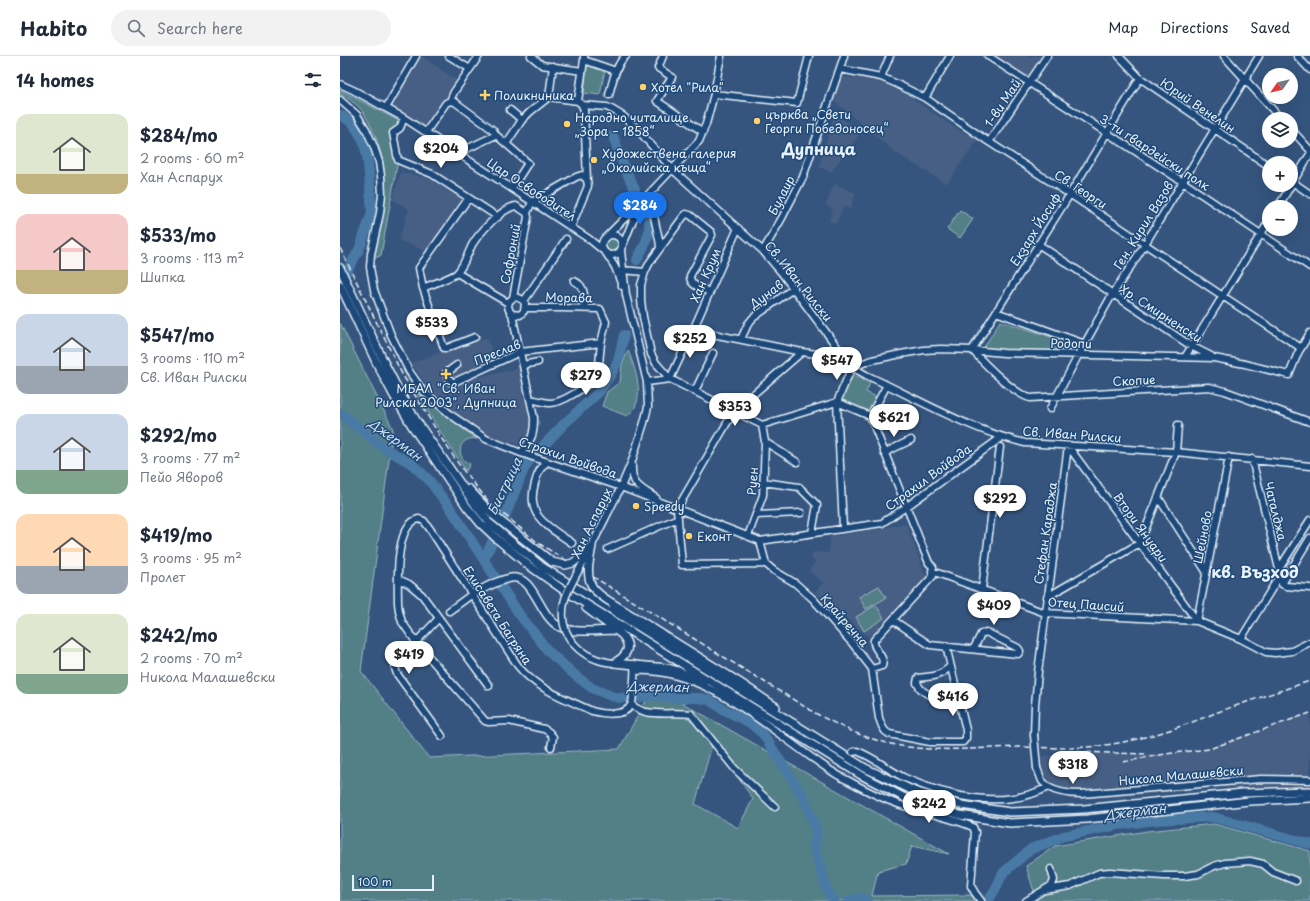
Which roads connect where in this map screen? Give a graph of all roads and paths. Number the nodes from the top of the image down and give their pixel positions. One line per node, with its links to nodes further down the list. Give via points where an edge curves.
1 (416, 56): 37 (street)
2 (449, 56): 20 (street)
3 (479, 56): 20 (street)
4 (531, 56): 19 (street, via 542,65)
5 (626, 56): 24 (street)
6 (663, 56): 44 (street, via 658,68 672,77 657,101)
7 (721, 56): 30 (street, Хан Аспарух)
8 (809, 56): 30 (street, via 797,103)
9 (844, 56): 21 (street, Булаир)
10 (890, 56): 25 (street)
11 (950, 56): 33 (street)
12 (988, 56): 28 (street, 3-ти гвардейски полк)
13 (1046, 56): 28 (street, 1-ви Май)
14 (1119, 56): 26 (street, Юрий Венелин)
15 (1224, 56): 27 (street)
16 (1260, 56): 27 (street, Ген. Кирил Вазов)
17 (1297, 56): 22 (street)
18 (584, 58): 23 (street); 24 (street)
19 (553, 66): 23 (street); 32 (street)
20 (470, 69): 35 (street)
21 (840, 69): 25 (street, Св. Георги); 78 (street, Булаир, via 803,177)
22 (1310, 70)
23 (582, 71): 36 (street)
24 (616, 71): 31 (street)
25 (881, 77): 33 (street, Св. Георги)
26 (1140, 78): 42 (street, Юрий Венелин); 45 (street, Екзарх Йосиф)
27 (1245, 80): 39 (street); 42 (street, Ген. Кирил Вазов)
28 (1029, 83): 45 (street, 3-ти гвардейски полк); 48 (street, 1-ви Май)
29 (340, 84): 37 (street, Цар Освободител)
30 (714, 94): 44 (street, Хан Аспарух)
31 (609, 95)
32 (549, 97): 36 (street, Св. Иван Рилски); 41 (street)
33 (925, 98): 48 (street, Св. Георги)
34 (340, 100): 138 (street, Страхил Войвода, via 357,115 366,129 379,162 382,194 371,254 371,279 400,354 423,391 440,407 486,439)
35 (450, 100): 43 (street); 46 (street, via 493,130)
36 (580, 103): 54 (street, Св. Иван Рилски, via 607,107 623,116); 56 (street, via 584,110)
37 (386, 108): 40 (street, Цар Освободител)
38 (510, 110): 41 (street)
39 (1275, 112)
40 (404, 118): 43 (street, Цар Освободител); 62 (street, via 400,128 393,133 398,160 432,174)
41 (522, 120): 49 (street)
42 (1215, 129): 53 (street, Юрий Венелин); 57 (street, Ген. Кирил Вазов)
43 (426, 132): 51 (street, Цар Освободител)
44 (703, 132): 54 (street, Хан Аспарух, via 699,141)
45 (1107, 133): 57 (street, 3-ти гвардейски полк); 60 (street, Екзарх Йосиф)
46 (496, 135): 49 (street); 51 (street)
47 (1298, 137): 50 (street)
48 (989, 142): 60 (street, Св. Георги)
49 (506, 144): 59 (street, via 528,163)
50 (1310, 150)
51 (458, 153): 59 (street, Цар Освободител)
52 (1310, 154): 55 (street)
53 (1262, 161)
54 (673, 170): 63 (street, Хан Аспарух); 69 (street, Св. Иван Рилски)
55 (1298, 173)
56 (587, 180): 64 (street, via 582,175 579,176); 68 (street, via 588,186)
57 (1182, 182): 70 (street, 3-ти гвардейски полк); 75 (street, Ген. Кирил Вазов)
58 (1298, 186): 61 (street)
59 (512, 188): 64 (street, Цар Освободител)
60 (1070, 194): 74 (street, Екзарх Йосиф); 75 (street, Св. Георги)
61 (1310, 194)
62 (468, 198): 67 (street); 87 (street, via 419,268)
63 (645, 198): 71 (street, Хан Аспарух); 77 (street, Хан Аспарух)
64 (532, 202): 66 (street, Софроний); 68 (street, Цар Освободител)
65 (653, 206): 76 (street)
66 (527, 213): 67 (street, via 514,206); 93 (street, Софроний)
67 (498, 217): 84 (street, via 474,243)
68 (571, 227): 73 (street, Цар Освободител)
69 (738, 228): 78 (street, Св. Иван Рилски); 89 (street, Хан Крум)
70 (1261, 235): 80 (street, 3-ти гвардейски полк); 92 (street)
71 (606, 237): 73 (street); 77 (street, via 618,236); 79 (street, via 602,245)
72 (566, 239): 94 (street)
73 (589, 239): 79 (street, Цар Освободител)
74 (1038, 244): 90 (street, Хр. Смирненски); 97 (street, Екзарх Йосиф)
75 (1145, 244): 90 (street, Ген. Кирил Вазов); 92 (street, Св. Георги)
76 (660, 247): 83 (street); 89 (street, via 686,214 711,232 711,238 690,276 693,284)
77 (622, 248): 79 (street, via 614,255); 82 (street, Хан Аспарух)
78 (764, 251): 88 (street, Св. Иван Рилски)
79 (605, 253): 91 (street, Хан Аспарух, via 615,267)
80 (1310, 267)
81 (340, 268): 158 (main road, via 398,388 430,441 470,490)
82 (622, 270): 83 (street); 91 (street, Хан Аспарух)
83 (643, 272): 119 (street, via 641,300 651,354 656,364)
84 (457, 273): 87 (street); 93 (street)
85 (574, 281): 96 (street, via 580,283 584,289)
86 (340, 285): 158 (main road, via 384,379 404,413 476,519)
87 (423, 288): 101 (street, via 444,348)
88 (794, 288): 102 (street, Дунав, via 753,318); 113 (street, Св. Иван Рилски)
89 (710, 292): 99 (street, Хан Крум)
90 (1112, 294): 104 (street, Ген. Кирил Вазов); 105 (street, Хр. Смирненски)
91 (626, 295): 120 (street, Хан Аспарух)
92 (1222, 296): 105 (street); 106 (street, Св. Георги)
93 (511, 301): 94 (street, via 519,298); 98 (street, via 508,309)
94 (524, 301): 95 (street)
95 (525, 308): 96 (street, Морава); 98 (street, via 520,315)
96 (584, 308): 103 (street, Морава, via 602,311 606,322)
97 (996, 312): 104 (street); 107 (street, Екзарх Йосиф)
98 (512, 314): 108 (street)
99 (693, 330): 102 (street); 119 (street, Хан Крум)
100 (1310, 333): 106 (street)
101 (475, 337)
102 (741, 339): 110 (street)
103 (601, 343): 108 (street, Преслав); 124 (street, via 598,374 593,380 559,402)
104 (1085, 344): 111 (street, Ген. Кирил Вазов)
105 (1191, 346): 112 (street); 114 (street, Хр. Смирненски)
106 (1301, 348): 114 (street, Родопи, via 1289,375)
107 (972, 350): 111 (street, Родопи); 118 (street, Родопи, via 924,350 872,360); 123 (street, Скопие, via 1022,396)
108 (520, 352): 116 (street, Преслав, via 452,383 446,372); 117 (street)
109 (713, 352): 122 (street)
110 (802, 352): 113 (street); 127 (street)
111 (1079, 354): 112 (street, Родопи); 123 (street, Ген. Кирил Вазов)
112 (1185, 357): 114 (street, Родопи)
113 (845, 358): 118 (street, Св. Иван Рилски)
114 (1214, 358)
115 (538, 362): 117 (street)
116 (457, 365)
117 (523, 365): 124 (street)
118 (852, 367): 121 (street, Св. Иван Рилски); 125 (street)
119 (670, 379): 120 (street); 122 (street)
120 (647, 382): 143 (street, Хан Аспарух, via 646,416)
121 (887, 384): 128 (street); 132 (street, Св. Иван Рилски, via 968,424)
122 (695, 391): 127 (street)
123 (1056, 396): 126 (street, Ген. Кирил Вазов); 129 (street, Скопие, via 1209,387)
124 (530, 399): 138 (street, via 534,431)
125 (837, 402): 128 (street); 130 (street); 159 (street)
126 (1050, 409)
127 (734, 411): 130 (street); 151 (street)
128 (870, 416): 139 (street)
129 (1310, 422)
130 (762, 425): 134 (street, Руен)
131 (1178, 425): 137 (street)
132 (1002, 437): 135 (street, Св. Иван Рилски, via 1025,443); 150 (street, Страхил Войвода)
133 (912, 440): 139 (street)
134 (765, 442): 144 (street); 146 (street, Руен)
135 (1068, 446): 137 (street, Св. Иван Рилски); 166 (street, Втори Януари); 180 (street, Стефан Караджа)
136 (1000, 447): 178 (street)
137 (1176, 452): 140 (street, Св. Иван Рилски); 148 (street)
138 (521, 453): 142 (street, Страхил Войвода)
139 (884, 453): 150 (street)
140 (1229, 457): 141 (street, Св. Иван Рилски); 172 (street, Шейново)
141 (1252, 459): 145 (street, Св. Иван Рилски); 173 (street, Чаталджа)
142 (544, 461): 147 (street, Страхил Войвода); 165 (street, via 532,491 533,508 543,522)
143 (632, 461): 147 (street, Хан Аспарух); 149 (street, via 631,474 634,481)
144 (797, 462)
145 (1310, 466)
146 (763, 482): 153 (street, Руен, via 763,495); 160 (street, via 799,487 817,505)
147 (621, 487): 149 (street, Страхил Войвода); 167 (street, Хан Аспарух)
148 (1158, 497): 166 (street); 172 (street)
149 (666, 504): 151 (street, Страхил Войвода)
150 (906, 507): 154 (street, Страхил Войвода); 156 (street)
151 (677, 509): 155 (street); 162 (street, Страхил Войвода)
152 (801, 513): 153 (street)
153 (756, 515): 162 (street, Руен)
154 (894, 515): 156 (street); 159 (street, Страхил Войвода, via 882,522)
155 (678, 518): 168 (street); 170 (street, via 682,565)
156 (911, 520): 171 (street, via 933,567)
157 (1310, 520): 173 (street)
158 (490, 522): 161 (main road); 169 (main road, bridge, via 552,562 565,565)
159 (843, 528): 160 (street, Страхил Войвода)
160 (812, 533): 164 (street, Страхил Войвода)
161 (499, 536): 174 (main road); 202 (main road, via 562,580)
162 (748, 536): 164 (street, Страхил Войвода)
163 (1310, 538): 176 (street)
164 (760, 541): 170 (street)
165 (572, 543)
166 (1140, 543): 180 (street); 185 (street, Втори Януари)
167 (592, 545): 169 (main road); 169 (main road)
168 (608, 549)
169 (584, 561): 193 (street, Хан Аспарух, bridge, via 565,600 564,625 570,639 581,652 594,659); 202 (main road, bridge, via 589,580 598,594 758,694)
170 (766, 564): 195 (street, Крайречна, via 813,599)
171 (932, 571): 178 (street, Отец Паисий); 184 (street, via 933,576)
172 (1206, 571): 185 (street, Шейново)
173 (1280, 572): 176 (street, Чаталджа); 187 (street)
174 (542, 575): 186 (main road); 198 (main road)
175 (398, 579): 179 (street, Елисавета Багряна, via 401,543 411,522 419,519 427,525); 183 (street, via 418,592); 188 (street, via 400,616)
176 (1282, 584): 177 (street)
177 (1310, 588)
178 (982, 589): 182 (street, Отец Паисий)
179 (471, 595): 181 (street); 186 (main road, via 504,580 518,578 528,585 546,615 562,628); 200 (street, Елисавета Багряна, via 518,666 533,681 553,693 599,713 622,712)
180 (1047, 597): 182 (street, Стефан Караджа)
181 (449, 611)
182 (1045, 613): 185 (street, Отец Паисий); 208 (street, Стефан Караджа, bridge, via 1037,678 1034,735 1037,768 1042,781)
183 (439, 618): 188 (street); 197 (street)
184 (893, 620): 190 (street, via 930,645); 195 (street, via 874,640 874,647 883,658 883,663 882,666)
185 (1197, 621): 187 (street, Отец Паисий)
186 (615, 630): 192 (main road, via 626,641)
187 (1241, 639): 189 (street, Отец Паисий, via 1266,652 1275,653 1292,650)
188 (416, 642): 201 (street, via 396,666 395,672); 203 (street, via 485,721 509,721 544,729 553,737)
189 (1310, 642)
190 (946, 646): 191 (street); 194 (street)
191 (974, 648): 191 (street, via 1018,654 1020,651 986,632 981,634)
192 (626, 652): 193 (main road); 196 (main road)
193 (614, 663): 196 (main road)
194 (950, 667): 199 (street); 199 (street, via 934,676 918,678 917,683 922,690 932,696)
195 (872, 669): 199 (street, Крайречна, via 879,718 889,734 930,742 963,742 966,730)
196 (634, 670): 198 (main road, via 653,666 678,671); 200 (street); 206 (street, via 660,671 693,680 731,701)
197 (489, 686)
198 (725, 690): 210 (main road, via 861,776 909,800 960,815 1010,823 1079,820 1249,800)
199 (957, 695)
200 (632, 704): 211 (street, via 644,712 691,714 735,769)
201 (442, 736)
202 (829, 746): 209 (main road, via 865,768 914,791 961,805 1010,812 1084,809 1243,793)
203 (551, 747)
204 (853, 752): 208 (street, via 866,754 906,778 951,794 1009,799)
205 (843, 770): 206 (street)
206 (839, 776): 215 (street, via 906,807 974,827 971,886)
207 (1310, 780): 208 (street, Никола Малашевски, via 1261,779 1081,794 1059,792)
208 (1048, 787)
209 (1310, 791)
210 (1310, 798)
211 (775, 807)
212 (1051, 869): 214 (street, via 1054,880)
213 (1296, 881): 214 (street, via 1273,872 1263,864 1250,861 1225,863 1198,874 1184,876 1099,873 1070,886)
214 (1045, 890): 216 (street)
215 (981, 901)
216 (1026, 901)

